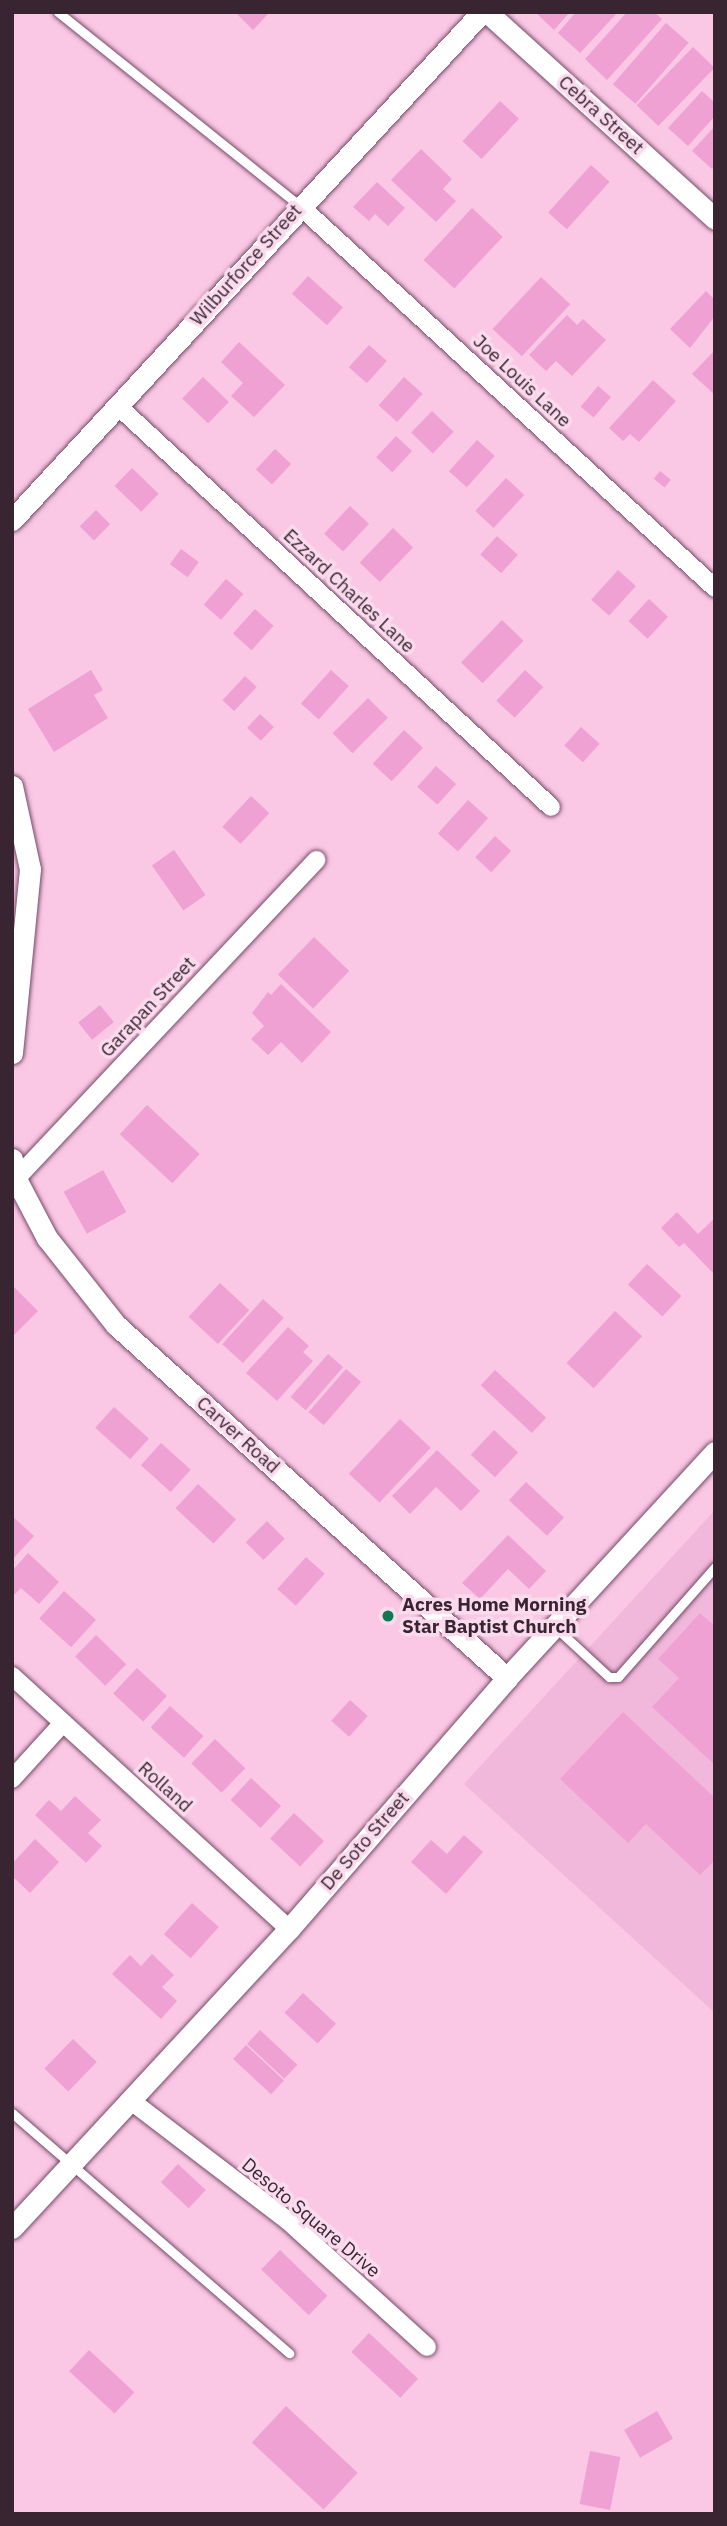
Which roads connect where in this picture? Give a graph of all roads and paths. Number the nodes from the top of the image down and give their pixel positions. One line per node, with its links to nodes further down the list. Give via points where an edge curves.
1 (58, 12): 4 (lane)
2 (482, 12): 4 (street, Wilburforce Street)
3 (487, 12): 5 (street, Cebra Street)
4 (300, 206): 6 (street, Wilburforce Street); 8 (street, Joe Louis Lane)
5 (715, 219)
6 (118, 406): 7 (street, Wilburforce Street); 10 (street, Ezzard Charles Lane)
7 (14, 519)
8 (715, 588)
9 (12, 786): 12 (street, via 30,869)
10 (551, 807)
11 (316, 860): 13 (street, Garapan Street)
12 (12, 1053)
13 (14, 1174): 18 (street, Carver Road, via 47,1238 116,1325)
14 (715, 1452): 16 (street, De Soto Street)
15 (715, 1567): 16 (lane, via 618,1677 609,1677)
16 (555, 1626): 18 (street, De Soto Street)
17 (12, 1676): 19 (street, Rolland)
18 (507, 1678): 21 (street, De Soto Street)
19 (64, 1723): 20 (street); 21 (street, Rolland)
20 (12, 1779)
21 (289, 1929): 22 (street, De Soto Street)
22 (131, 2100): 24 (street, De Soto Street); 26 (street, Desoto Square Drive, via 287,2220)
23 (12, 2113): 24 (lane)
24 (72, 2163): 25 (street, De Soto Street); 27 (lane)
25 (12, 2228)
26 (427, 2347)
27 (289, 2353)

